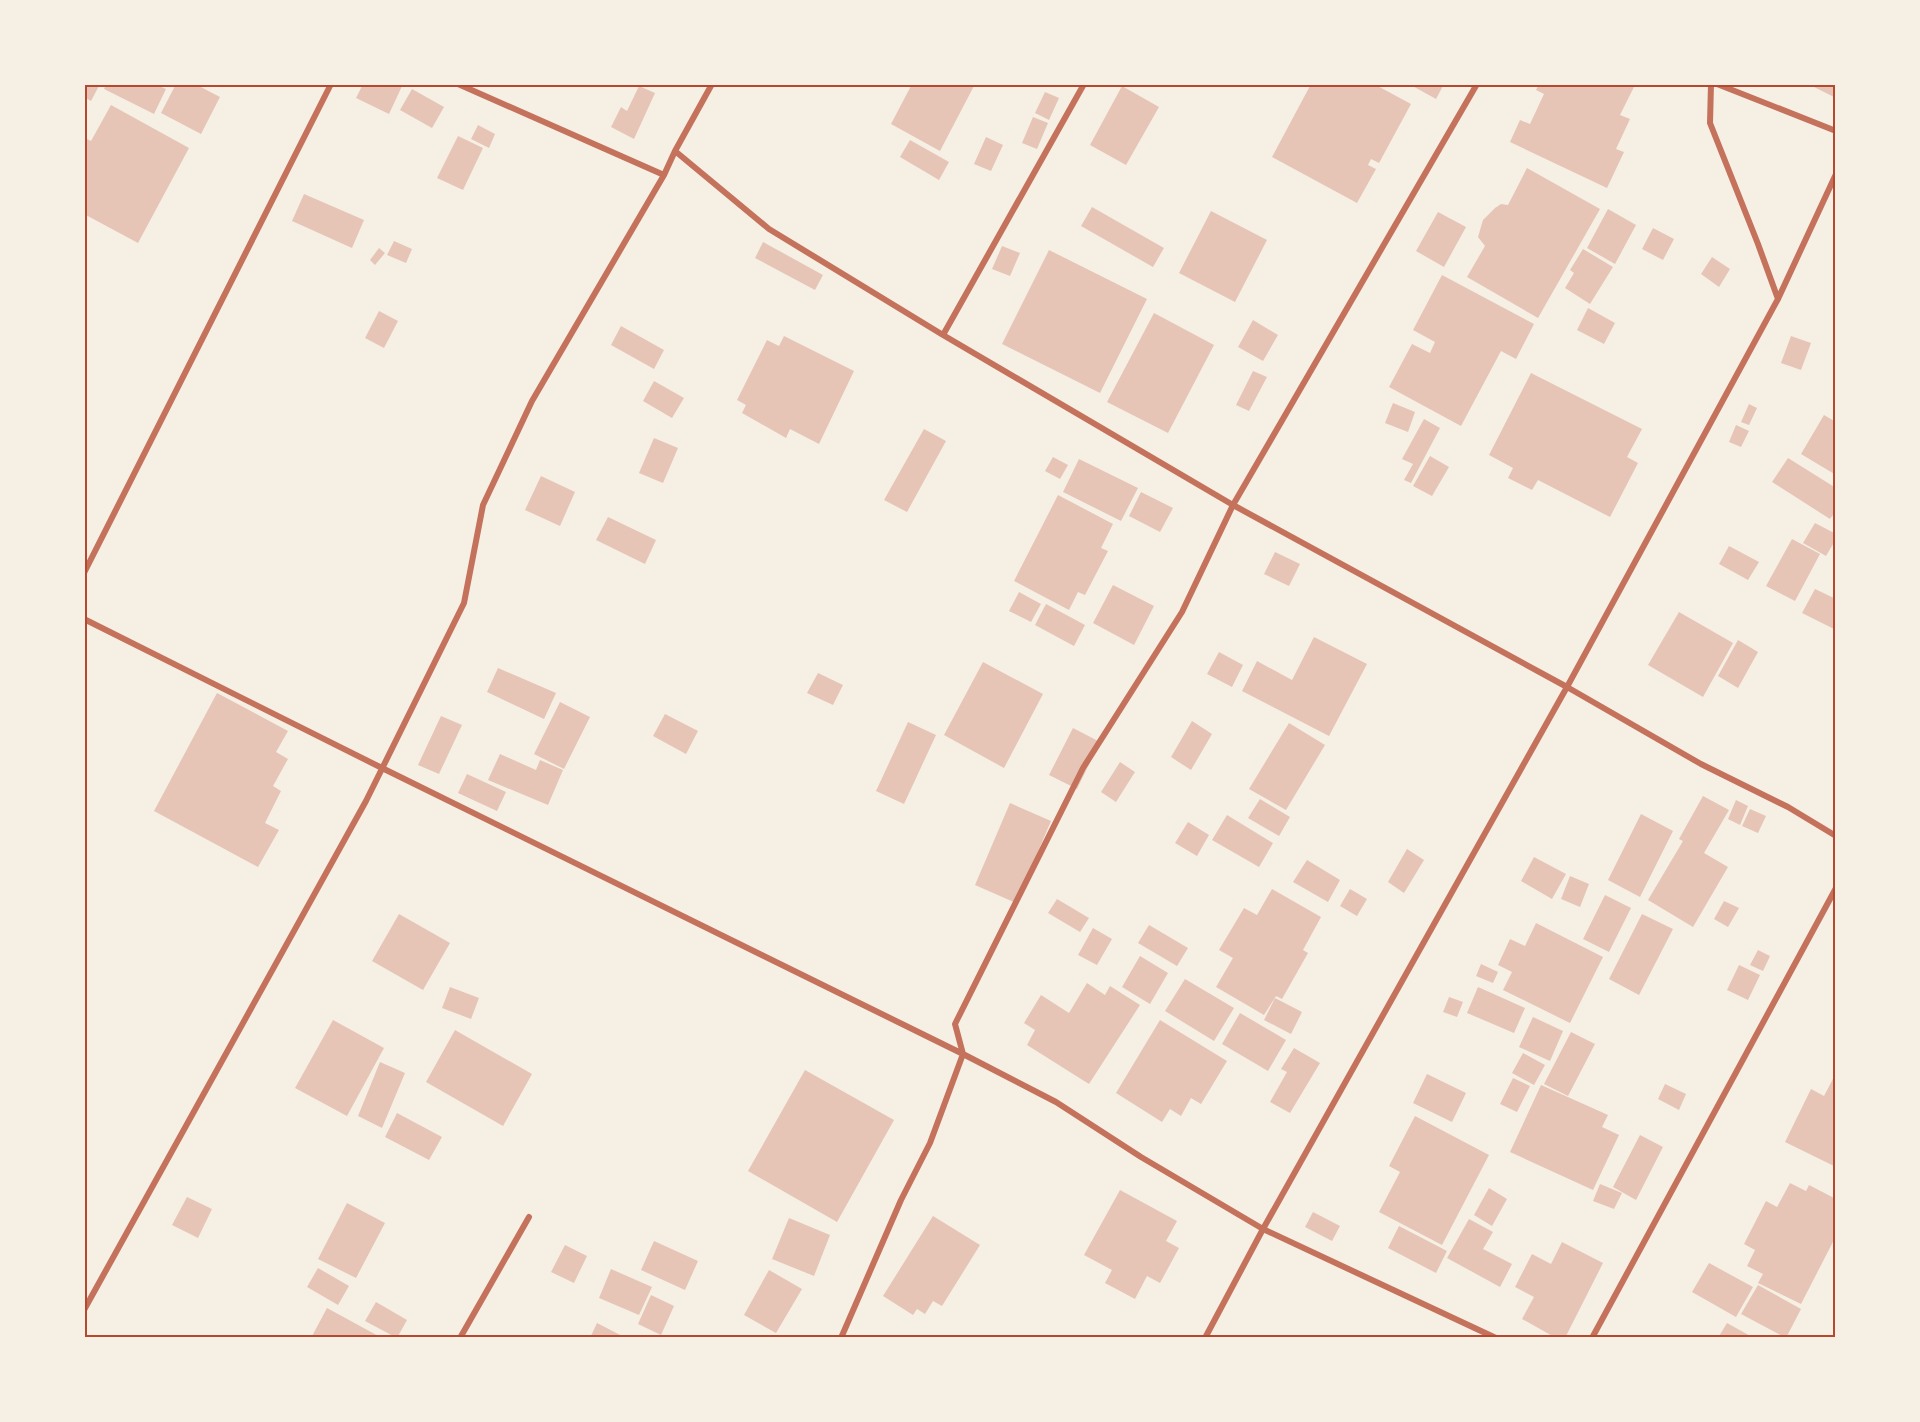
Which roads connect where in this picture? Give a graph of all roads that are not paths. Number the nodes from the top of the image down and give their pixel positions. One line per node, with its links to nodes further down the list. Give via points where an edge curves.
1 (331, 84): 15 (street)
2 (458, 84): 11 (street)
3 (712, 84): 9 (street)
4 (1084, 84): 13 (street)
5 (1477, 84): 14 (street)
6 (1711, 84): 12 (street, via 1710,123)
7 (1717, 84): 8 (street)
8 (1836, 131)
9 (675, 151): 11 (street); 13 (street, via 769,229)
10 (1836, 174): 12 (street)
11 (664, 175): 18 (street, via 532,401 483,505 464,603)
12 (1778, 299): 17 (street)
13 (943, 335): 14 (street)
14 (1233, 505): 17 (street); 21 (street, via 1182,612 1083,768 979,976 956,1024)
15 (84, 573)
16 (84, 619): 18 (street)
17 (1567, 687): 19 (street); 23 (street)
18 (382, 768): 21 (street); 24 (street)
19 (1836, 836)
20 (1836, 888): 29 (street)
21 (963, 1054): 23 (street, via 1056,1102); 26 (street, via 930,1143)
22 (529, 1217): 25 (street)
23 (1263, 1229): 27 (street); 28 (street)
24 (84, 1310)
25 (460, 1338)
26 (841, 1338)
27 (1205, 1338)
28 (1496, 1338)
29 (1592, 1338)

